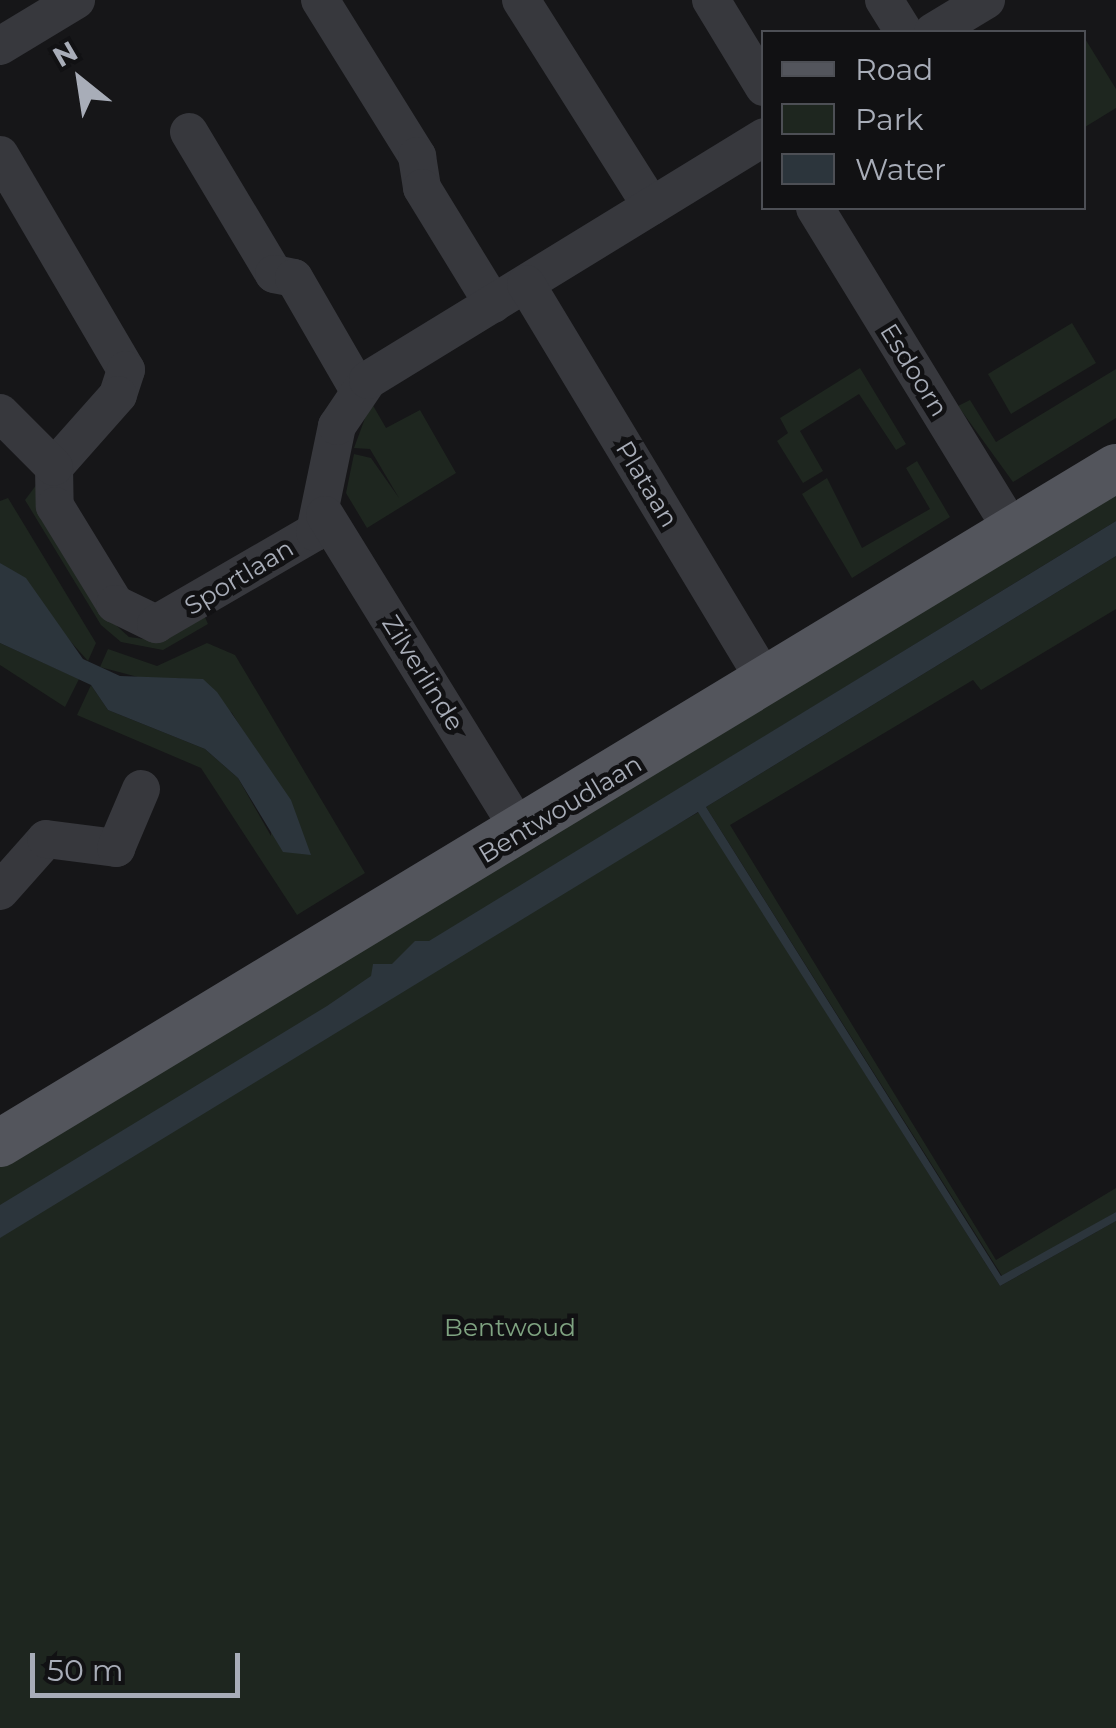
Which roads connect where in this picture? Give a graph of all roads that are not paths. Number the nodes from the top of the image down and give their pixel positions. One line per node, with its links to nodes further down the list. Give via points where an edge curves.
1 (76, 0): 9 (street)
2 (320, 0): 17 (street, via 417,156 422,188)
3 (521, 0): 14 (street)
4 (711, 0): 10 (street)
5 (884, 0): 7 (street)
6 (986, 0): 8 (street)
7 (903, 30)
8 (937, 30)
9 (0, 46)
10 (761, 82)
11 (189, 132): 18 (street, via 274,274 294,278)
12 (761, 139): 14 (street)
13 (0, 155): 20 (street, via 126,370 118,395)
14 (651, 206): 16 (street)
15 (816, 210): 23 (street, Esdoorn)
16 (526, 284): 17 (street); 24 (street, Plataan)
17 (493, 304): 18 (street)
18 (358, 389): 22 (street, via 336,426)
19 (0, 413): 20 (street)
20 (54, 467): 22 (street, Sportlaan, via 55,506 115,604 156,624 298,542)
21 (1116, 468): 23 (main road, Bentwoudlaan)
22 (325, 514): 26 (street, Zilverlinde)
23 (1013, 532): 24 (main road, Bentwoudlaan)
24 (767, 684): 26 (main road, Bentwoudlaan)
25 (142, 789): 27 (street, via 116,848 46,840)
26 (521, 832): 28 (main road, Bentwoudlaan)
27 (0, 891)
28 (0, 1142)

